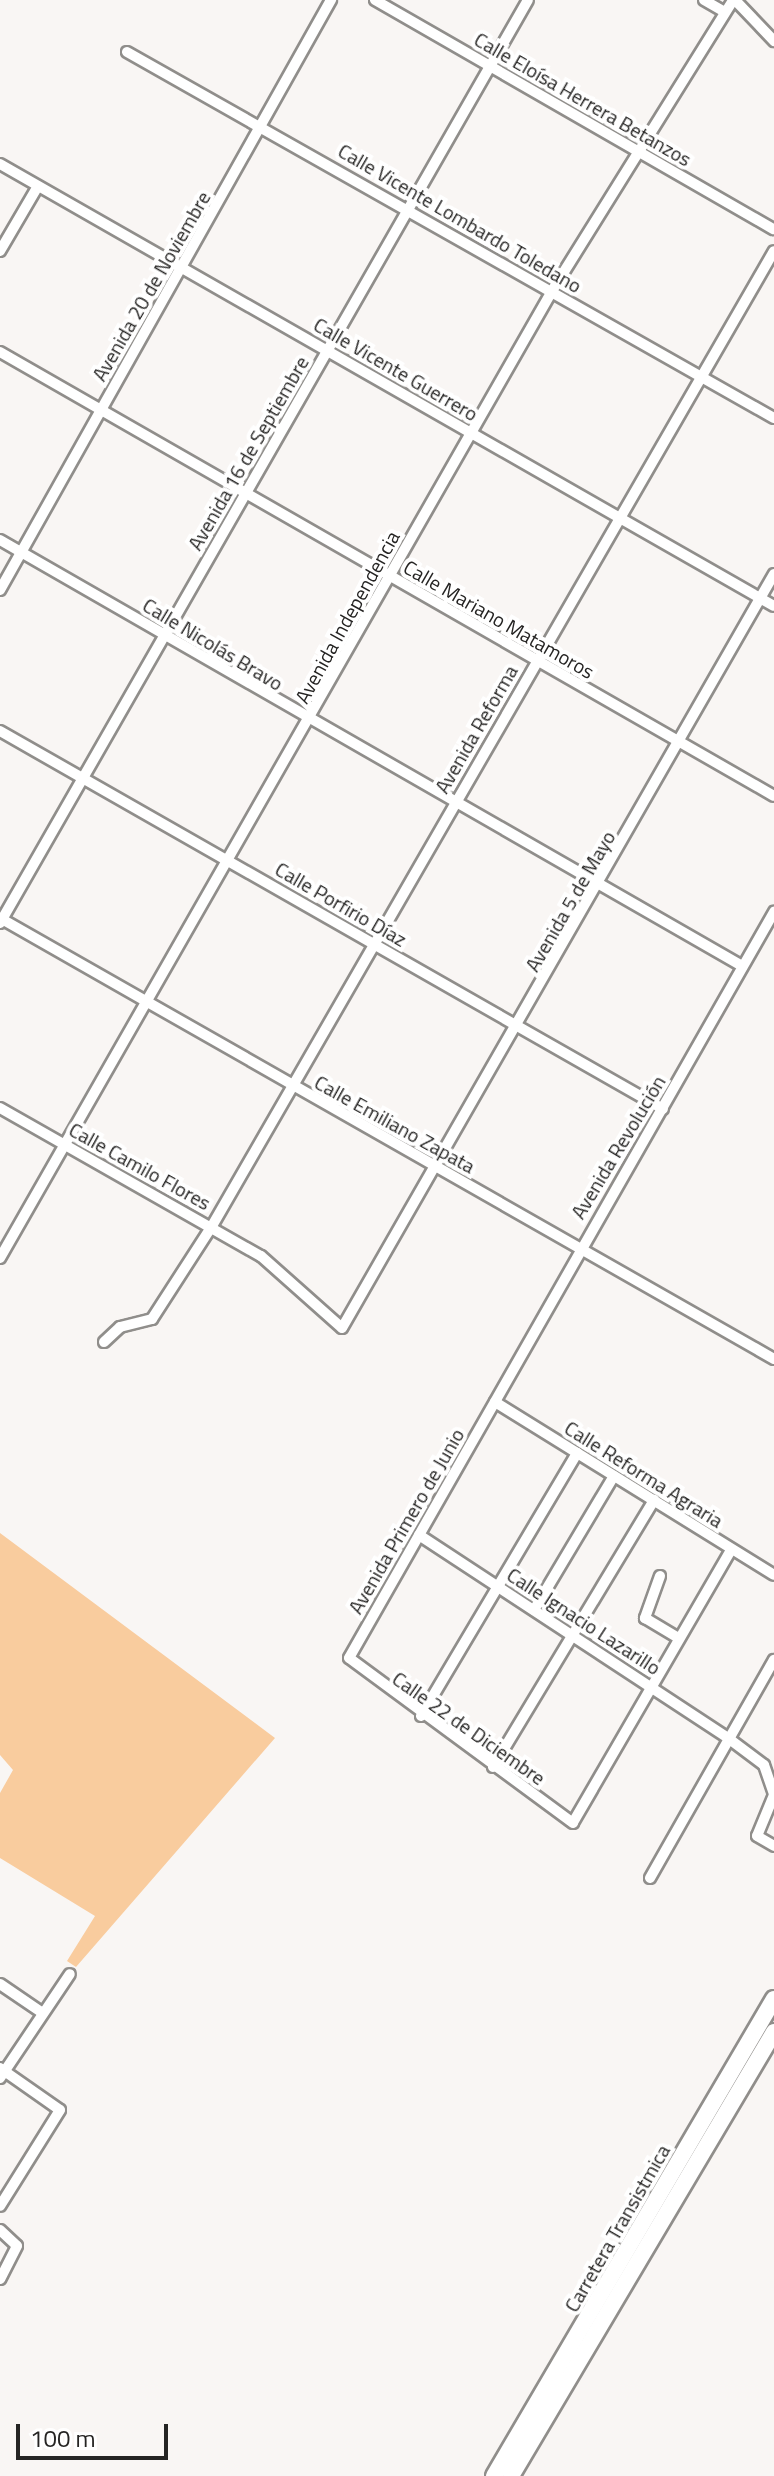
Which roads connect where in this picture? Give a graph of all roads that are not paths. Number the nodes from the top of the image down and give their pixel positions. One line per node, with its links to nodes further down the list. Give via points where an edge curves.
1 (331, 0): 10 (street, Avenida 20 de Noviembre)
2 (375, 0): 9 (street, Calle Eloísa Herrera Betanzos)
3 (528, 0): 9 (street, Avenida 16 de Septiembre)
4 (704, 0): 6 (street)
5 (734, 0): 6 (street, Avenida Independencia); 7 (street)
6 (723, 11): 11 (street, Avenida Independencia)
7 (774, 41)
8 (127, 52): 10 (street, Calle Vicente Lombardo Toledano)
9 (488, 66): 11 (street, Calle Eloísa Herrera Betanzos); 14 (street, Avenida 16 de Septiembre)
10 (263, 126): 14 (street, Calle Vicente Lombardo Toledano); 18 (street, Avenida 20 de Noviembre)
11 (635, 150): 15 (street, Calle Eloísa Herrera Betanzos); 19 (street, Avenida Independencia)
12 (0, 164): 13 (street, Calle Vicente Guerrero)
13 (38, 186): 16 (street); 18 (street, Calle Vicente Guerrero)
14 (407, 208): 19 (street, Calle Vicente Lombardo Toledano); 20 (street, Avenida 16 de Septiembre)
15 (774, 229)
16 (0, 251)
17 (774, 251): 22 (street, Avenida Reforma)
18 (182, 267): 20 (street, Calle Vicente Guerrero); 23 (street, Avenida 20 de Noviembre)
19 (552, 291): 22 (street, Calle Vicente Lombardo Toledano); 25 (street, Avenida Independencia)
20 (328, 350): 25 (street, Calle Vicente Guerrero); 26 (street, Avenida 16 de Septiembre)
21 (0, 352): 23 (street, Calle Mariano Matamoros)
22 (698, 374): 24 (street, Calle Vicente Lombardo Toledano); 27 (street, Avenida Reforma)
23 (100, 412): 26 (street, Calle Mariano Matamoros); 29 (street, Avenida 20 de Noviembre)
24 (774, 418)
25 (471, 434): 27 (street, Calle Vicente Guerrero); 31 (street, Avenida Independencia)
26 (247, 493): 31 (street, Calle Mariano Matamoros); 35 (street, Avenida 16 de Septiembre)
27 (617, 516): 33 (street, Calle Vicente Guerrero); 36 (street, Avenida Reforma)
28 (0, 540): 29 (street, Calle Nicolás Bravo)
29 (22, 552): 32 (street, Avenida 20 de Noviembre); 35 (street, Calle Nicolás Bravo)
30 (774, 574): 33 (street, Avenida 5 de Mayo)
31 (390, 578): 36 (street, Calle Mariano Matamoros); 37 (street, Avenida Independencia)
32 (0, 590)
33 (760, 598): 34 (street, Calle Vicente Guerrero); 39 (street, Avenida 5 de Mayo)
34 (774, 606)
35 (164, 635): 37 (street, Calle Nicolás Bravo); 40 (street, Avenida 16 de Septiembre)
36 (536, 661): 39 (street, Calle Mariano Matamoros); 42 (street, Avenida Reforma)
37 (309, 722): 42 (street, Calle Nicolás Bravo); 43 (street, Avenida Independencia)
38 (0, 731): 40 (street, Calle Porfirio Díaz)
39 (682, 745): 41 (street, Calle Mariano Matamoros); 44 (street, Avenida 5 de Mayo)
40 (83, 779): 43 (street, Calle Porfirio Díaz); 46 (street, Avenida 16 de Septiembre)
41 (774, 796)
42 (455, 800): 44 (street, Calle Nicolás Bravo); 47 (street, Avenida Reforma)
43 (228, 860): 47 (street, Calle Porfirio Díaz); 49 (street, Avenida Independencia)
44 (598, 887): 48 (street, Calle Nicolás Bravo); 50 (street, Avenida 5 de Mayo)
45 (774, 912): 48 (street, Avenida Revolución)
46 (1, 920): 49 (street, Calle Emiliano Zapata)
47 (371, 944): 50 (street, Calle Porfirio Díaz); 51 (street, Avenida Reforma)
48 (742, 966): 53 (street, Avenida Revolución)
49 (145, 1002): 51 (street, Calle Emiliano Zapata); 54 (street, Avenida Independencia)
50 (519, 1027): 53 (street, Calle Porfirio Díaz); 55 (street, Avenida 5 de Mayo)
51 (290, 1085): 55 (street, Calle Emiliano Zapata); 56 (street, Avenida Reforma)
52 (0, 1108): 54 (street, Calle Camilo Flores)
53 (663, 1109): 58 (street, Avenida Revolución)
54 (64, 1145): 56 (street, Calle Camilo Flores); 59 (street, Avenida Independencia)
55 (436, 1166): 57 (street, Avenida 5 de Mayo); 58 (street, Calle Emiliano Zapata)
56 (212, 1226): 57 (street, Calle Camilo Flores, via 261,1256 342,1328); 60 (street, Avenida Reforma, via 152,1319 120,1327)
57 (393, 1244)
58 (579, 1249): 61 (street, Calle Emiliano Zapata); 62 (street, Avenida Revolución)
59 (0, 1258)
60 (104, 1342)
61 (774, 1359)
62 (495, 1402): 63 (street, Calle Reforma Agraria); 66 (street, Avenida Primero de Junio)
63 (577, 1453): 64 (street, Calle Reforma Agraria); 70 (street)
64 (614, 1476): 65 (street, Calle Reforma Agraria); 71 (street)
65 (654, 1500): 67 (street, Calle Reforma Agraria); 72 (street)
66 (419, 1535): 70 (street, Calle Ignacio Lazarillo); 74 (street, Avenida Primero de Junio)
67 (731, 1550): 68 (street, Calle Reforma Agraria); 73 (street)
68 (774, 1575)
69 (660, 1576): 73 (street, via 645,1618)
70 (495, 1586): 71 (street, Calle Ignacio Lazarillo); 77 (street)
71 (534, 1610): 72 (street, Calle Ignacio Lazarillo)
72 (574, 1635): 76 (street, Calle Ignacio Lazarillo); 79 (street)
73 (678, 1638): 76 (street)
74 (349, 1658): 77 (street, Calle 22 de Diciembre)
75 (774, 1660): 78 (street)
76 (653, 1686): 78 (street, Calle Ignacio Lazarillo); 79 (street, Calle 22 de Diciembre, via 573,1823)
77 (421, 1716): 79 (street, Calle 22 de Diciembre)
78 (728, 1738): 80 (street, Calle Ignacio Lazarillo, via 764,1765); 82 (street)
79 (493, 1767)
80 (774, 1794): 81 (street, via 757,1836)
81 (774, 1846)
82 (650, 1878)
83 (70, 1974): 86 (street, via 55,2003)
84 (0, 1984): 86 (street)
85 (774, 1999): 92 (main road, Carretera Transistmica)
86 (41, 2012): 88 (street)
87 (774, 2032): 93 (main road, Carretera Transistmica)
88 (2, 2072): 89 (street, via 60,2110)
89 (0, 2206)
90 (0, 2230): 91 (street, via 17,2246)
91 (0, 2279)
92 (494, 2476)
93 (511, 2476)

